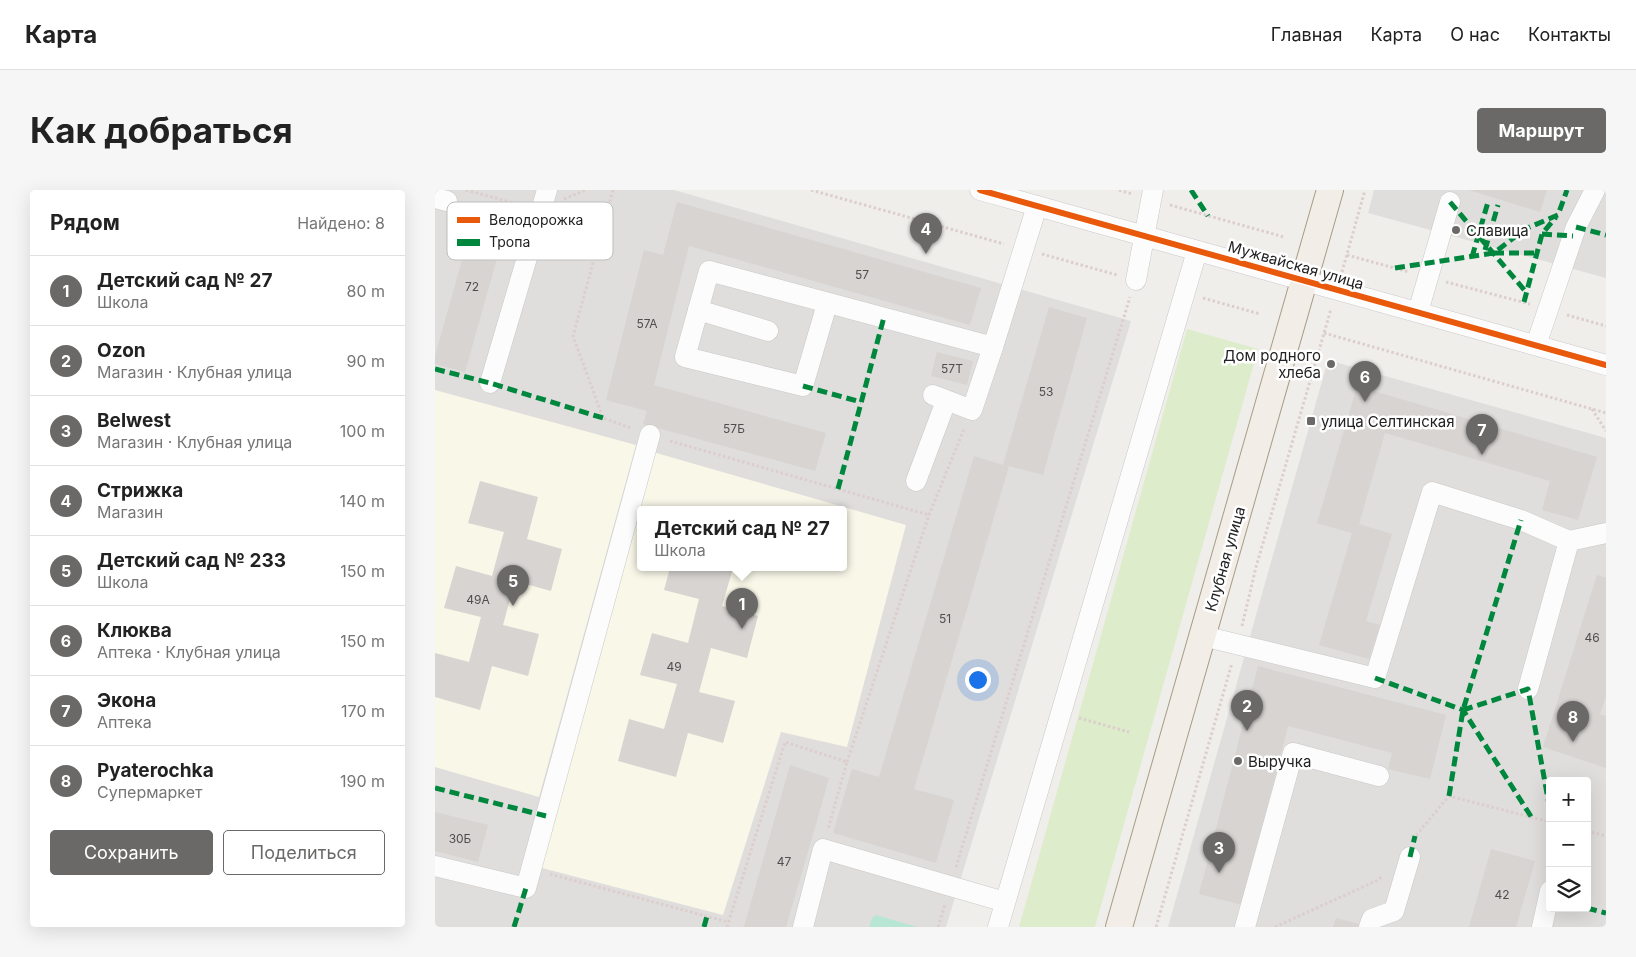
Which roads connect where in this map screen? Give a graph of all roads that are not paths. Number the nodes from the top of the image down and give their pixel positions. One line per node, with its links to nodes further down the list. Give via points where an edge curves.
1 (547, 190): 6 (street)
2 (980, 190): 8 (street, Мужвайская улица)
3 (1330, 190): 13 (main road, Клубная улица)
4 (1595, 190): 18 (street, via 1576,227)
5 (1152, 195): 9 (street)
6 (543, 202)
7 (1451, 202): 16 (street)
8 (1037, 206): 9 (street, Мужвайская улица); 19 (street)
9 (1144, 236): 10 (street, Мужвайская улица); 12 (street)
10 (1197, 251): 13 (street, Мужвайская улица); 31 (street)
11 (526, 260): 21 (street)
12 (1135, 280)
13 (1304, 281): 16 (street, Мужвайская улица); 26 (main road, Клубная улица)
14 (827, 304): 15 (street, via 709,271); 15 (street, via 803,386 685,357); 19 (street)
15 (698, 310): 17 (street)
16 (1419, 312): 18 (street, Мужвайская улица)
17 (767, 330)
18 (1536, 345): 20 (street, Мужвайская улица)
19 (993, 347): 23 (street, via 971,410 939,398)
20 (1606, 365)
21 (490, 383)
22 (650, 435): 30 (street, via 526,888)
23 (916, 481)
24 (1606, 533): 25 (street)
25 (1569, 542): 26 (street, via 1521,520 1432,492 1375,678); 27 (street)
26 (1203, 636): 36 (main road, Клубная улица)
27 (1529, 688)
28 (1379, 776): 33 (street, via 1293,754)
29 (1410, 857): 37 (street, via 1394,911 1371,919)
30 (435, 866)
31 (1005, 902): 34 (street, via 823,849); 35 (street)
32 (1546, 912): 38 (street)
33 (1250, 926)
34 (803, 927)
35 (998, 927)
36 (1119, 927)
37 (1369, 927)
38 (1543, 927)

